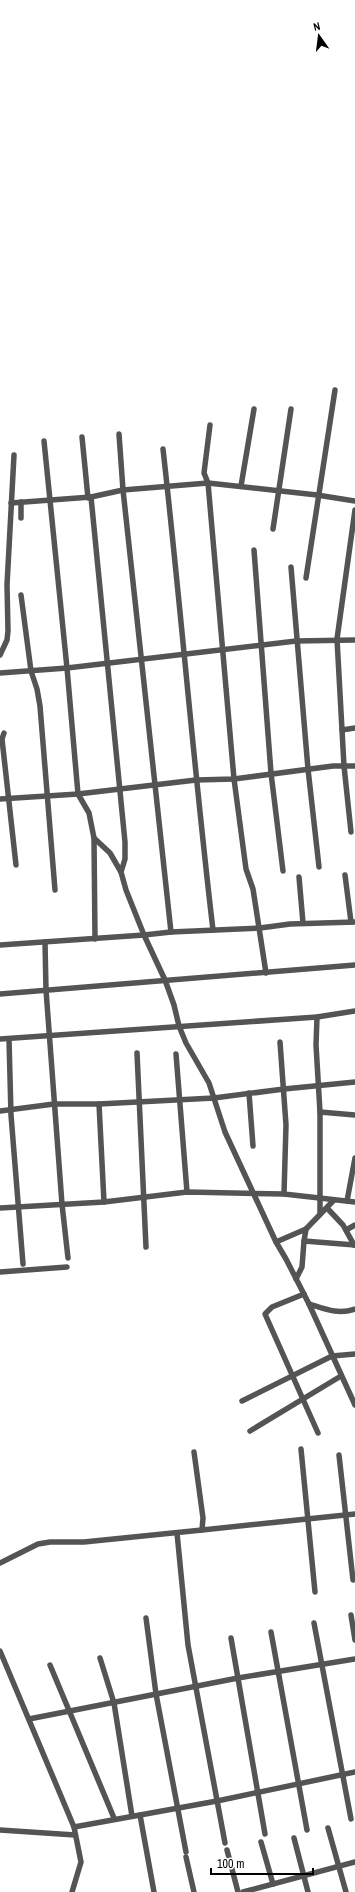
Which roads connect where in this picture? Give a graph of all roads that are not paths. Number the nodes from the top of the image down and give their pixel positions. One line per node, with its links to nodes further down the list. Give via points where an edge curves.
1 (334, 390): 15 (street)
2 (254, 409): 12 (street)
3 (291, 409): 14 (street)
4 (210, 426): 10 (street, via 204,473)
5 (119, 434): 13 (street)
6 (82, 437): 16 (street)
7 (44, 441): 17 (street)
8 (163, 449): 11 (street)
9 (14, 455): 20 (street)
10 (208, 483): 11 (street); 12 (street); 32 (street)
11 (167, 486): 13 (street); 33 (street)
12 (241, 486): 14 (street)
13 (123, 490): 16 (street); 35 (street)
14 (280, 491): 15 (street); 23 (street)
15 (317, 495): 18 (street); 26 (street)
16 (89, 497): 17 (street); 36 (street)
17 (50, 500): 19 (street); 37 (street)
18 (355, 501)
19 (21, 502): 20 (street); 22 (street)
20 (11, 503): 34 (street, via 7,585 8,631)
21 (355, 510): 28 (street)
22 (21, 518)
23 (273, 529)
24 (254, 550): 31 (street)
25 (291, 567): 30 (street)
26 (306, 578)
27 (21, 595): 38 (street)
28 (337, 639): 29 (street); 30 (street); 41 (street)
29 (355, 640)
30 (296, 641): 31 (street); 45 (street)
31 (260, 645): 32 (street); 46 (street)
32 (224, 650): 33 (street); 47 (street)
33 (185, 654): 35 (street); 48 (street)
34 (0, 655)
35 (141, 658): 36 (street); 49 (street)
36 (107, 664): 37 (street); 50 (street)
37 (67, 668): 38 (street); 51 (street)
38 (31, 671): 39 (street); 52 (street, via 40,706)
39 (0, 673)
40 (355, 728): 41 (street)
41 (342, 730): 43 (street)
42 (4, 733): 53 (street, via 2,739)
43 (344, 766): 44 (street); 45 (street); 55 (street)
44 (355, 766)
45 (308, 769): 46 (street); 58 (street)
46 (271, 773): 47 (street); 59 (street)
47 (234, 779): 48 (street); 66 (street, via 246,869 253,889)
48 (196, 780): 49 (street); 67 (street)
49 (154, 785): 50 (street); 68 (street)
50 (120, 788): 51 (street); 60 (street, via 125,851)
51 (78, 794): 52 (street); 56 (street, via 89,813)
52 (48, 795): 53 (street); 63 (street)
53 (8, 798): 54 (street); 57 (street)
54 (0, 799)
55 (351, 832)
56 (94, 838): 60 (street, via 110,853); 70 (street)
57 (16, 865)
58 (318, 867)
59 (283, 871)
60 (121, 872): 69 (street)
61 (345, 875): 64 (street)
62 (299, 877): 65 (street)
63 (55, 890)
64 (353, 922): 65 (street)
65 (303, 923): 66 (street)
66 (260, 928): 67 (street); 74 (street)
67 (213, 930): 68 (street)
68 (170, 932): 69 (street)
69 (144, 936): 70 (street); 75 (street)
70 (95, 939): 71 (street)
71 (45, 942): 72 (street); 76 (street)
72 (0, 945)
73 (355, 965): 74 (street)
74 (266, 973): 75 (street)
75 (166, 980): 76 (street); 80 (street)
76 (46, 990): 77 (street); 81 (street)
77 (0, 994)
78 (355, 1011): 79 (street)
79 (317, 1017): 80 (street); 88 (street)
80 (179, 1026): 81 (street); 91 (street, via 209,1083)
81 (50, 1036): 82 (street); 94 (street)
82 (9, 1039): 83 (street); 96 (street)
83 (0, 1040)
84 (280, 1042): 89 (street)
85 (137, 1053): 93 (street)
86 (176, 1054): 92 (street)
87 (355, 1082): 88 (street)
88 (319, 1085): 89 (street); 98 (street)
89 (284, 1088): 90 (street); 104 (street)
90 (249, 1093): 91 (street); 100 (street)
91 (214, 1098): 92 (street); 103 (street, via 225,1132)
92 (179, 1100): 93 (street); 102 (street)
93 (139, 1103): 95 (street); 105 (street)
94 (54, 1104): 95 (street); 96 (street); 111 (street)
95 (99, 1104): 109 (street)
96 (11, 1110): 97 (street); 112 (street)
97 (0, 1111)
98 (320, 1112): 99 (street); 106 (street)
99 (355, 1115)
100 (253, 1146)
101 (355, 1158): 108 (street)
102 (186, 1192): 103 (street); 105 (street)
103 (253, 1192): 104 (street); 120 (street)
104 (284, 1194): 106 (street)
105 (144, 1196): 109 (street); 122 (street)
106 (319, 1198): 107 (street); 115 (street)
107 (334, 1200): 108 (street); 114 (street)
108 (347, 1201): 110 (street)
109 (104, 1202): 111 (street)
110 (355, 1202)
111 (62, 1204): 112 (street); 123 (street)
112 (18, 1206): 113 (street); 124 (street)
113 (0, 1208)
114 (327, 1208): 115 (street); 118 (street)
115 (320, 1214): 117 (street)
116 (355, 1225): 118 (street)
117 (306, 1229): 119 (street); 120 (street)
118 (346, 1230): 121 (street)
119 (304, 1241): 121 (street); 127 (street, via 302,1267)
120 (276, 1242): 127 (street)
121 (355, 1245)
122 (146, 1247)
123 (68, 1258)
124 (23, 1264)
125 (67, 1267): 126 (street)
126 (0, 1272)
127 (296, 1279): 128 (street)
128 (304, 1294): 129 (street); 133 (street, via 272,1308 265,1314)
129 (309, 1304): 130 (street, via 346,1313); 132 (street)
130 (355, 1309)
131 (355, 1354): 132 (street)
132 (332, 1356): 133 (street); 134 (street)
133 (292, 1376): 135 (street); 136 (street)
134 (341, 1376): 135 (street); 137 (street)
135 (302, 1399): 138 (street); 139 (street)
136 (242, 1401)
137 (355, 1405)
138 (250, 1431)
139 (318, 1432)
140 (301, 1449): 145 (street)
141 (194, 1452): 146 (street, via 203,1518)
142 (339, 1455): 144 (street)
143 (355, 1514): 144 (street)
144 (346, 1515): 145 (street); 149 (street)
145 (308, 1519): 146 (street); 150 (street)
146 (202, 1530): 147 (street)
147 (177, 1533): 148 (street, via 38,1544); 164 (street, via 188,1645)
148 (0, 1563)
149 (353, 1580)
150 (315, 1592)
151 (351, 1615): 156 (street)
152 (146, 1618): 165 (street)
153 (314, 1623): 160 (street)
154 (271, 1632): 162 (street)
155 (231, 1638): 163 (street)
156 (355, 1640)
157 (0, 1651): 168 (street)
158 (100, 1658): 166 (street)
159 (355, 1659): 160 (street)
160 (323, 1664): 162 (street); 170 (street)
161 (50, 1665): 167 (street)
162 (278, 1672): 163 (street); 171 (street)
163 (238, 1678): 164 (street); 172 (street)
164 (195, 1686): 165 (street); 173 (street)
165 (156, 1694): 166 (street); 174 (street)
166 (114, 1702): 167 (street); 176 (street)
167 (69, 1712): 168 (street); 177 (street)
168 (28, 1719): 179 (street)
169 (355, 1772): 170 (street)
170 (343, 1775): 171 (street); 178 (street)
171 (297, 1783): 172 (street); 182 (street)
172 (257, 1791): 173 (street); 183 (street)
173 (216, 1801): 174 (street); 187 (street)
174 (178, 1808): 175 (street); 195 (street)
175 (140, 1815): 176 (street); 194 (street)
176 (132, 1816): 177 (street)
177 (114, 1818): 179 (street)
178 (351, 1819)
179 (74, 1827): 184 (street)
180 (328, 1828): 190 (street)
181 (0, 1830): 184 (street)
182 (306, 1830)
183 (265, 1834)
184 (75, 1835): 193 (street, via 81,1862)
185 (294, 1838): 191 (street)
186 (261, 1842): 192 (street)
187 (225, 1843)
188 (227, 1850): 196 (street)
189 (355, 1862): 190 (street)
190 (339, 1866): 191 (street); 199 (street)
191 (304, 1876): 192 (street); 198 (street)
192 (273, 1884): 197 (street)
193 (72, 1892)
194 (154, 1892)
195 (194, 1892)
196 (238, 1892)
197 (243, 1892)
198 (308, 1892)
199 (346, 1892)

